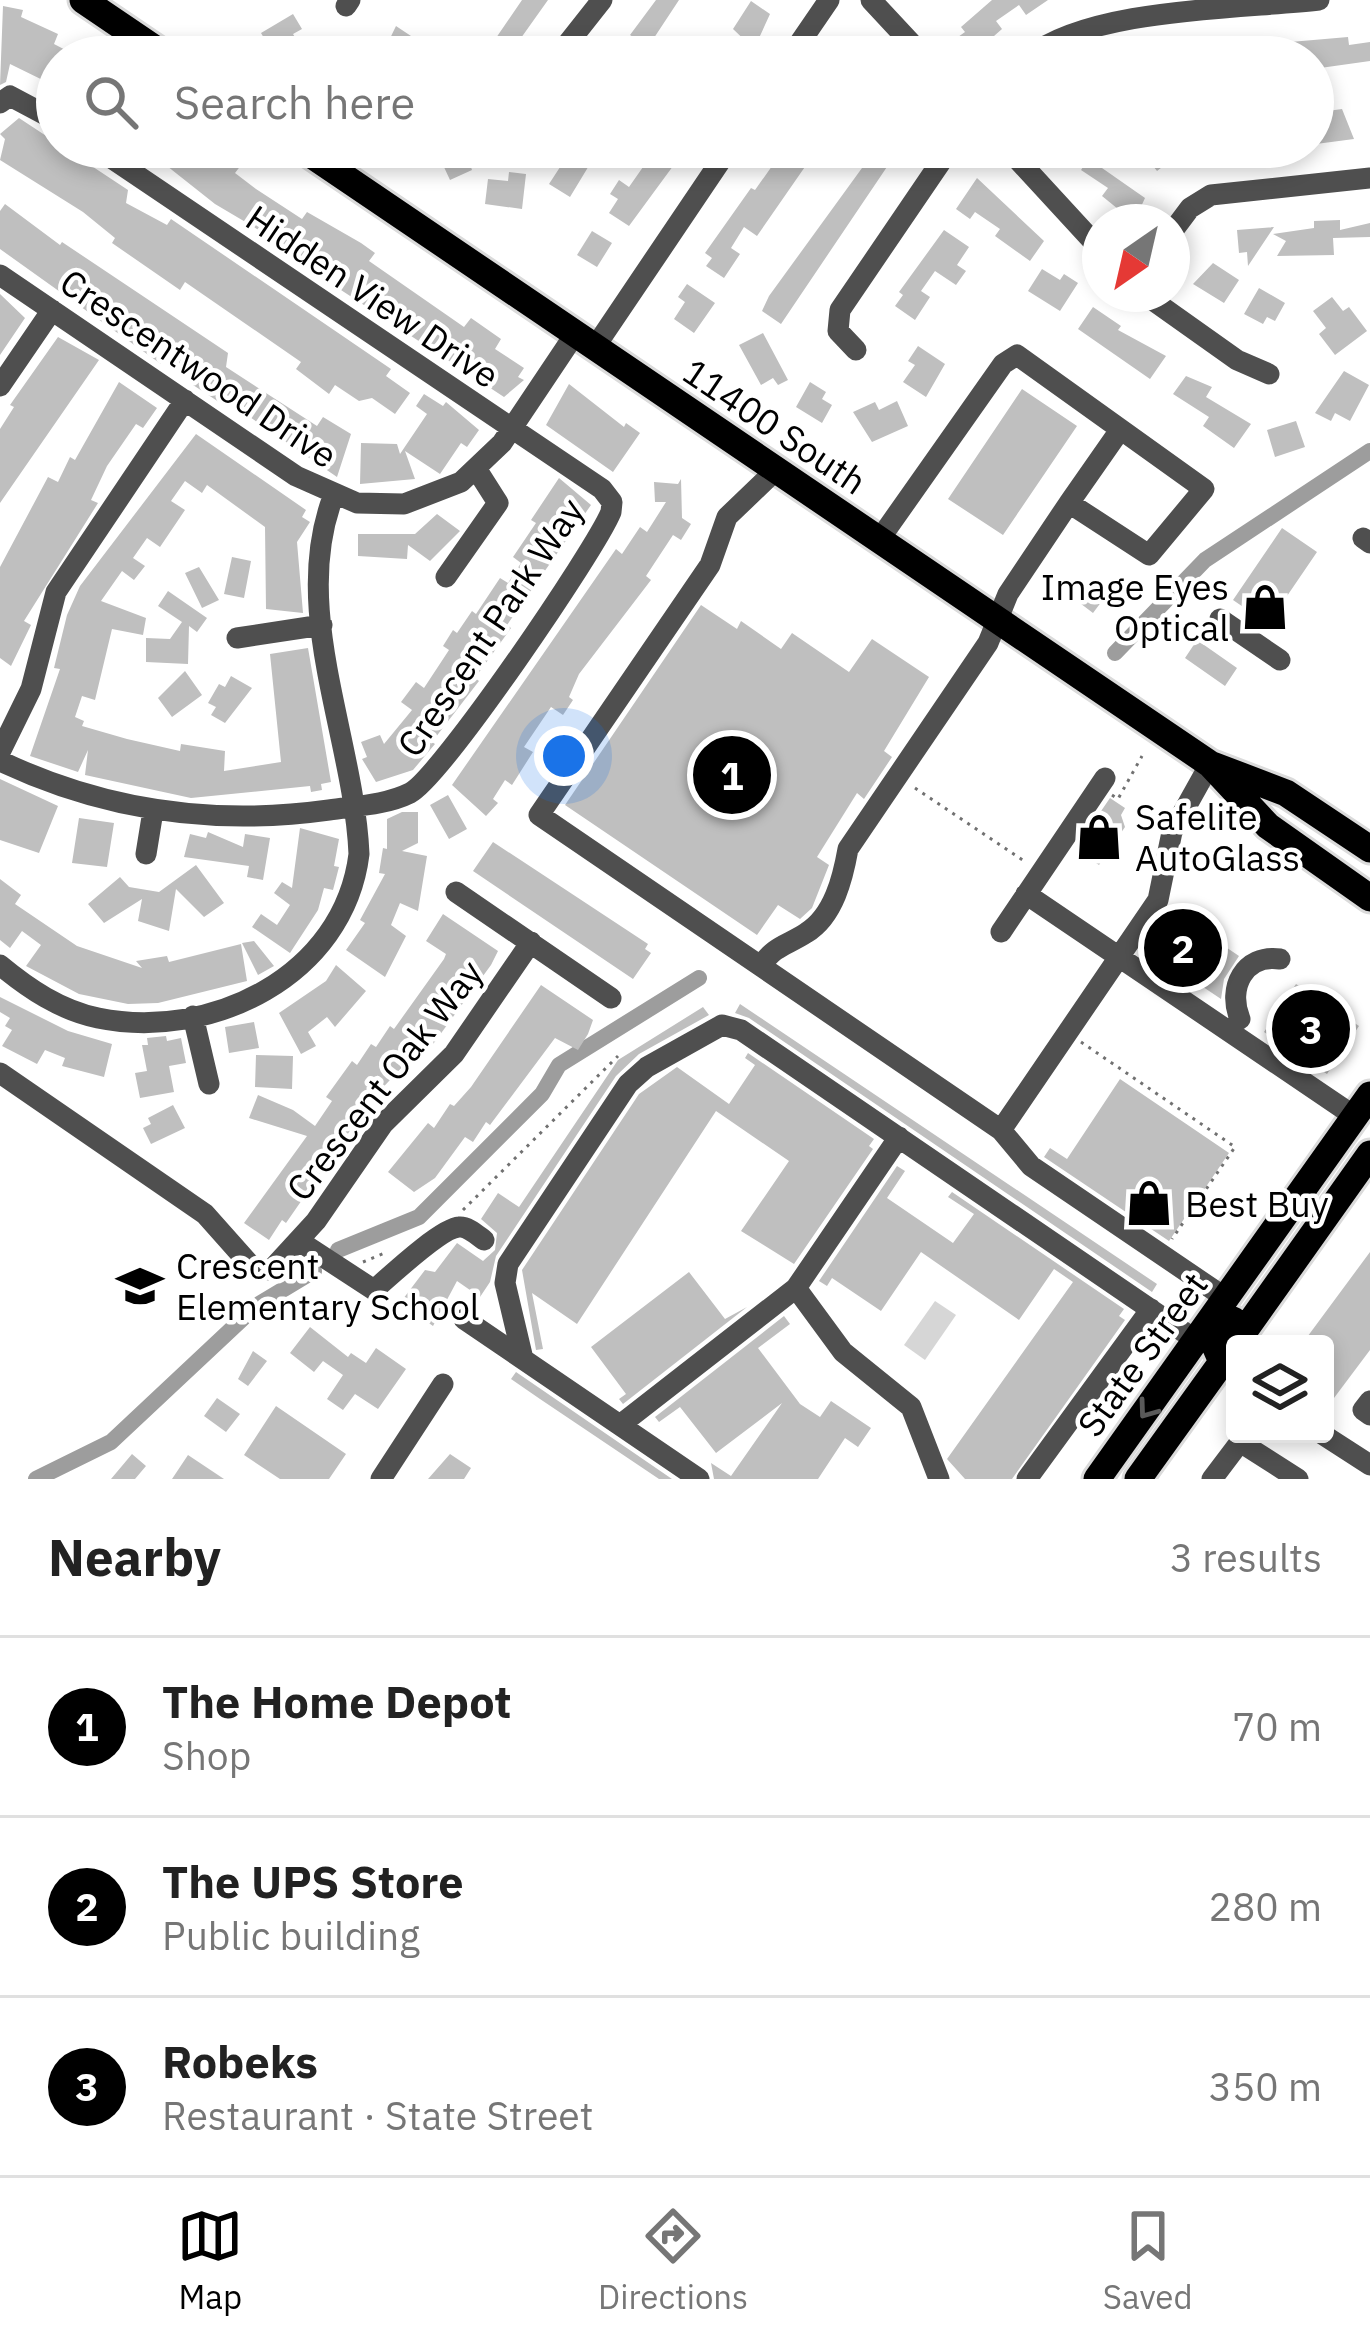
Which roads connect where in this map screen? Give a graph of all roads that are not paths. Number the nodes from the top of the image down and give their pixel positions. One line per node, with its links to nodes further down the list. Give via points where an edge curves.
1 (83, 0): 6 (main road)
2 (602, 0): 7 (street)
3 (829, 0): 8 (street)
4 (871, 0): 9 (street)
5 (1319, 0): 10 (street, via 1101,24)
6 (136, 36)
7 (574, 36)
8 (804, 36)
9 (904, 36)
10 (1069, 36)
11 (0, 104): 12 (street, via 10,96)
12 (36, 108)
13 (126, 168): 29 (street, Hidden View Drive)
14 (331, 168): 24 (main road, 11400 South)
15 (714, 168): 24 (street, Crescentwood Drive)
16 (936, 168): 25 (street, via 840,310 838,331)
17 (1025, 168): 20 (street)
18 (1370, 178): 19 (street, via 1211,195)
19 (1190, 208)
20 (1082, 229)
21 (0, 275): 22 (street, Crescentwood Drive)
22 (52, 310): 27 (street); 28 (street, Crescentwood Drive)
23 (1169, 312): 26 (street)
24 (585, 340): 29 (street, Crescentwood Drive); 32 (main road, 11400 South)
25 (856, 350)
26 (1269, 374)
27 (0, 386)
28 (185, 400): 33 (street, Crescentwood Drive); 43 (street, via 56,592 31,689)
29 (512, 429): 31 (street, Crescentwood Drive); 34 (street, Hidden View Drive)
30 (1120, 430): 35 (street); 35 (street, via 1204,489 1149,555); 36 (street, via 1018,355 1003,364)
31 (477, 470): 33 (street, Crescentwood Drive, via 442,493 404,503); 37 (street, via 497,503)
32 (776, 470): 36 (main road, 11400 South); 58 (street, via 727,517 710,565 539,815)
33 (333, 496): 40 (street, via 319,544)
34 (612, 502): 46 (street, Crescent Park Way, via 608,520 439,769 409,794)
35 (1069, 503): 39 (street)
36 (879, 540): 39 (main road, 11400 South)
37 (446, 577)
38 (1220, 619): 42 (street)
39 (997, 620): 44 (main road, 11400 South); 58 (street, via 848,849 844,881 815,924 778,944)
40 (322, 625): 41 (street); 46 (street)
41 (237, 638)
42 (1280, 660)
43 (0, 757): 47 (street, Crescent Park Way, via 57,785)
44 (1210, 764): 48 (main road, 11400 South, via 1286,794); 52 (main road, 11400 South, via 1268,826); 55 (street, via 1172,832 1163,891)
45 (1105, 778): 51 (street)
46 (354, 806): 47 (street, Crescent Park Way, via 257,818); 60 (street, via 357,875 318,946 261,996)
47 (153, 811): 49 (street)
48 (1370, 849)
49 (146, 854)
50 (457, 892): 54 (street)
51 (1026, 894): 53 (street); 55 (street)
52 (1370, 898)
53 (1001, 932)
54 (531, 942): 59 (street); 70 (street, Crescent Oak Way, via 469,1034 383,1124)
55 (1119, 957): 64 (street); 65 (street)
56 (1280, 959): 61 (street, via 1258,960 1243,973 1234,999)
57 (0, 965): 60 (street, via 48,999 95,1017)
58 (761, 967): 65 (street)
59 (611, 998)
60 (193, 1016): 63 (street)
61 (1240, 1019)
62 (0, 1073): 70 (street, Crescent Oak Way, via 205,1214 253,1268 271,1270)
63 (209, 1084)
64 (1362, 1106): 68 (main road, State Street)
65 (1001, 1130): 72 (street, via 1031,1166)
66 (899, 1137): 71 (street); 73 (street); 78 (street, via 741,1030 712,1028 628,1084 508,1264)
67 (1370, 1154): 75 (main road, State Street)
68 (1309, 1183): 72 (main road, State Street); 77 (main road, via 1218,1342)
69 (484, 1240): 70 (street, via 458,1227 406,1251 374,1290)
70 (299, 1241)
71 (796, 1288): 83 (street); 88 (street, via 843,1352 911,1407)
72 (1227, 1299): 76 (main road, State Street)
73 (1151, 1310): 76 (street); 89 (street)
74 (464, 1319): 78 (street)
75 (1246, 1335)
76 (1197, 1341): 90 (main road, State Street, one-way to 90)
77 (1226, 1350)
78 (523, 1359): 83 (street)
79 (1226, 1364): 91 (main road, State Street)
80 (443, 1384): 86 (street)
81 (1370, 1401): 82 (street, via 1363,1410)
82 (1370, 1415)
83 (620, 1425): 87 (street)
84 (1334, 1442): 85 (street)
85 (1370, 1465)
86 (381, 1479)
87 (699, 1479)
88 (939, 1479)
89 (1027, 1479)
90 (1097, 1479)
91 (1138, 1479)
92 (1212, 1479): 93 (street, via 1240,1442)
93 (1298, 1479)

